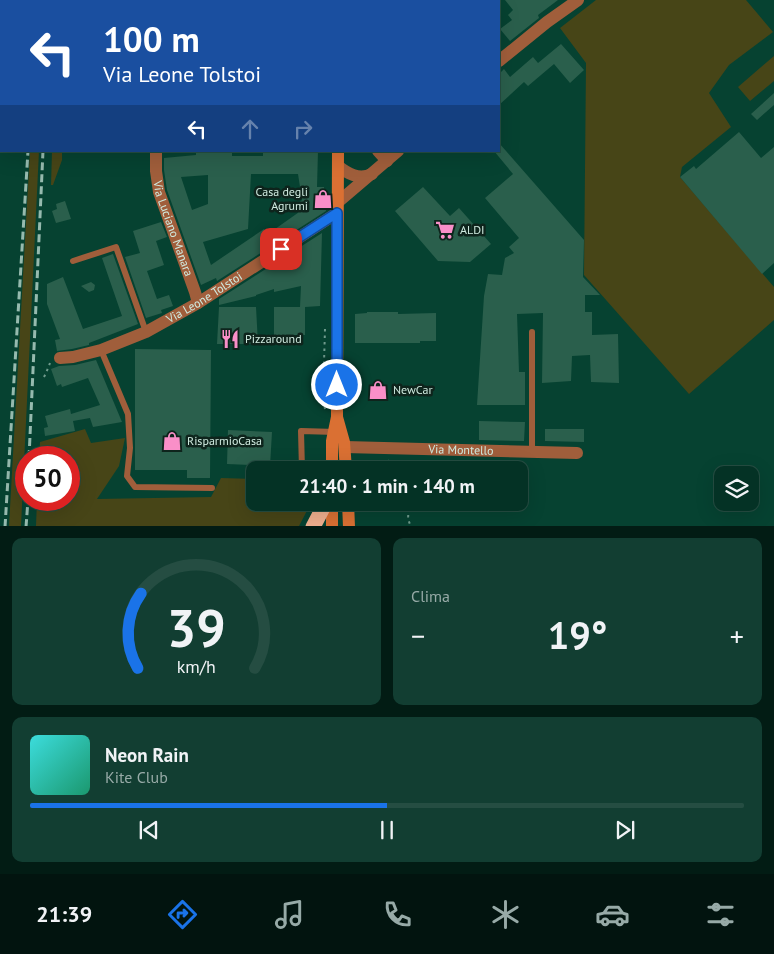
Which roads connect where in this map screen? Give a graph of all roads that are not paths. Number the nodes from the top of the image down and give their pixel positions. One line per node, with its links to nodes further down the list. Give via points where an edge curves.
1 (578, 0): 2 (street)
2 (500, 60)
3 (156, 152): 11 (street, Via Luciano Manara, via 159,192)
4 (338, 152): 7 (main road)
5 (395, 152): 6 (street, Via Leone Tolstoi)
6 (383, 156): 8 (street, Via Leone Tolstoi)
7 (338, 166): 8 (street, via 358,176); 9 (main road)
8 (373, 174): 9 (street, Via Leone Tolstoi)
9 (337, 208): 11 (street, Via Leone Tolstoi); 16 (main road)
10 (73, 261): 12 (lane, via 116,247)
11 (198, 303): 12 (street, Via Leone Tolstoi)
12 (146, 332): 14 (street, Via Leone Tolstoi)
13 (532, 332): 18 (lane)
14 (101, 350): 15 (street, Via Leone Tolstoi); 23 (lane, via 128,414 130,448 127,476 135,487)
15 (60, 358)
16 (338, 432): 17 (main road); 20 (lane, via 301,431); 21 (main road)
17 (345, 447): 18 (street, Via Montello); 22 (main road)
18 (532, 452): 19 (street, Via Montello)
19 (576, 453)
20 (302, 461)
21 (333, 461)
22 (346, 461)
23 (212, 488)
24 (321, 511): 27 (highway)
25 (332, 511): 28 (main road)
26 (348, 511): 29 (main road)
27 (313, 526)
28 (332, 526)
29 (349, 526)

